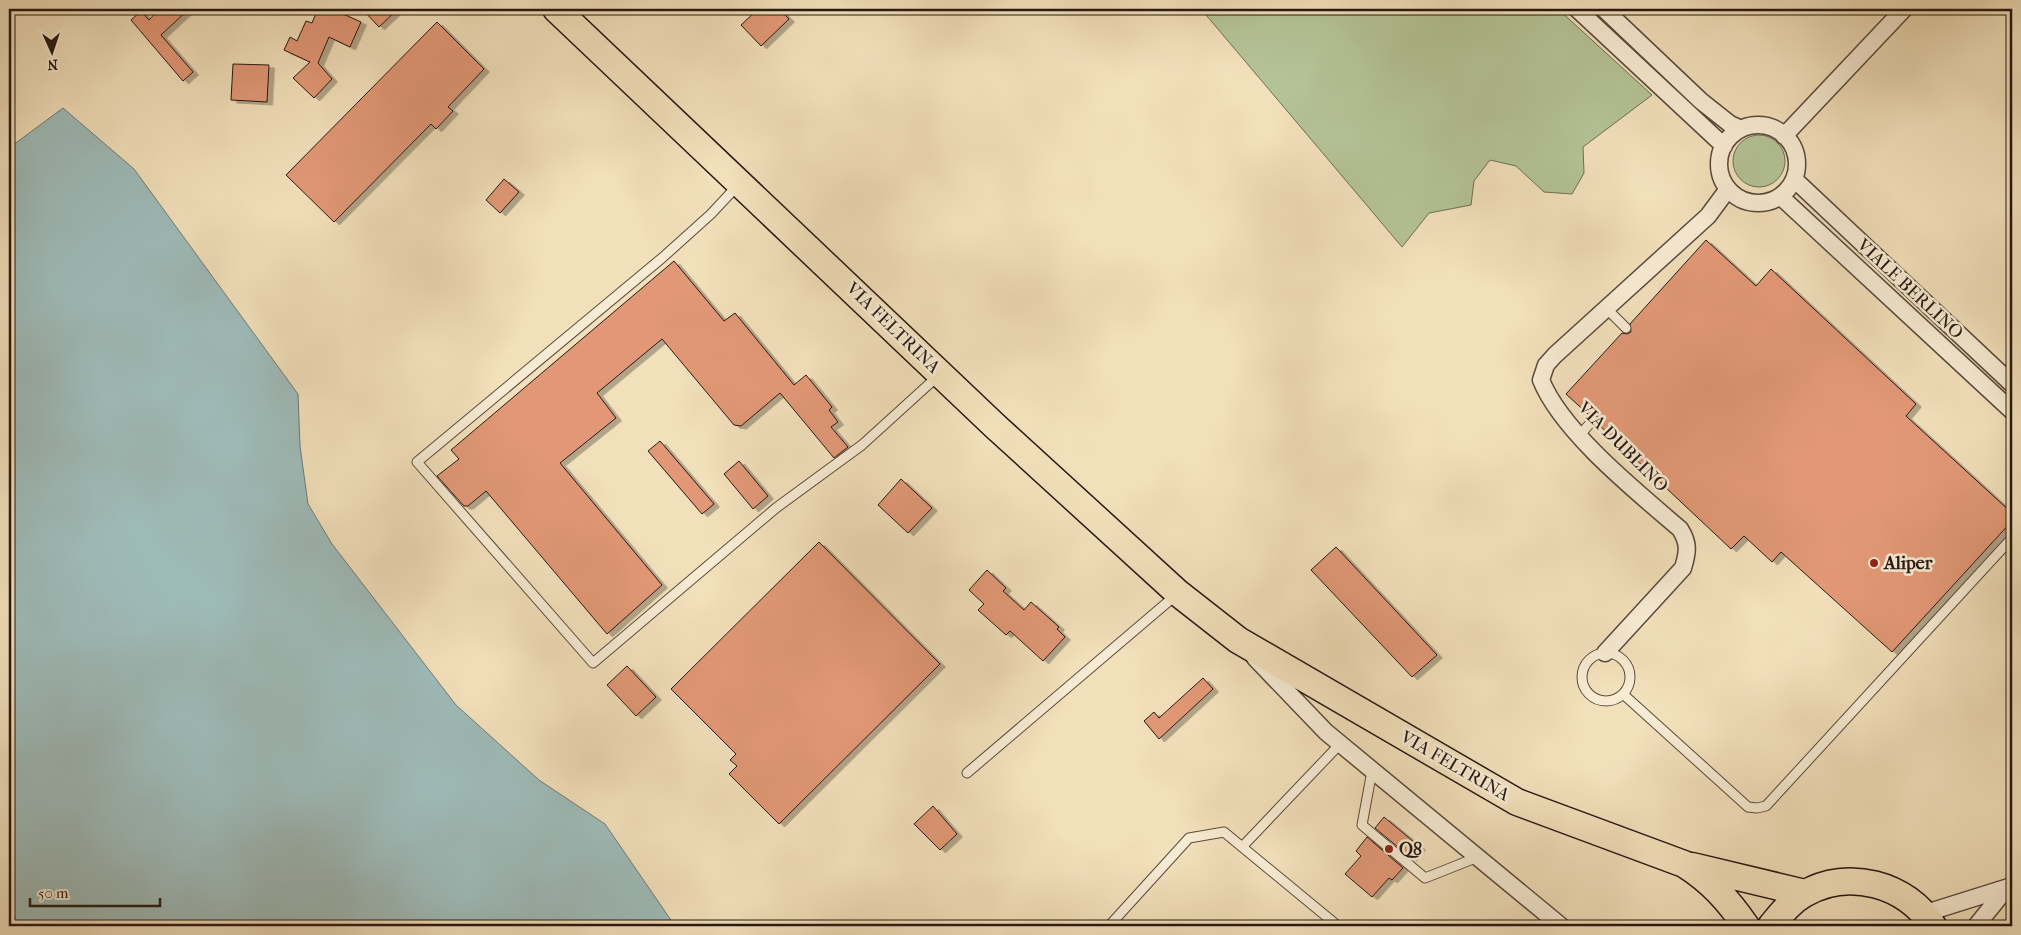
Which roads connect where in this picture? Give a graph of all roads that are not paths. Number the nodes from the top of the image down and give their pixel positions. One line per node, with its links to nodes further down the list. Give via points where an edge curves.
1 (556, 9): 9 (main road, VIA FELTRINA)
2 (1577, 9): 7 (street)
3 (1604, 9): 5 (street, via 1701,101)
4 (1904, 9): 6 (street)
5 (1741, 129): 6 (street, via 1763,126); 7 (street)
6 (1784, 136): 8 (street, via 1796,156)
7 (1724, 146): 10 (street, via 1719,168)
8 (1794, 179): 11 (street); 15 (street, VIALE BERLINO)
9 (740, 183): 14 (main road, VIA FELTRINA); 14 (lane, via 662,258 417,462 593,663 776,508 862,445)
10 (1728, 189): 11 (street, via 1748,202 1765,202); 12 (street, VIA DUBLINO, via 1708,216)
11 (1780, 196): 16 (street, VIALE BERLINO)
12 (1606, 309): 13 (lane); 18 (street, VIA DUBLINO, via 1546,365 1541,380 1547,396)
13 (1626, 328)
14 (941, 374): 20 (main road, VIA FELTRINA)
15 (2012, 384)
16 (2012, 411)
17 (1593, 420): 18 (lane)
18 (1579, 436): 22 (street, VIA DUBLINO, via 1680,529 1686,539 1688,553 1683,568)
19 (2012, 538): 23 (lane, via 1766,806 1748,807)
20 (1178, 593): 21 (main road, VIA FELTRINA); 26 (lane)
21 (1238, 640): 24 (street, VIA FELTRINA); 29 (main road, VIA FELTRINA, via 1517,802)
22 (1605, 653): 23 (lane, via 1618,656 1627,665 1630,680); 23 (lane, via 1597,654 1586,664 1582,679 1584,686 1588,693 1602,700 1609,701)
23 (1623, 694)
24 (1340, 744): 25 (street, VIA FELTRINA); 27 (lane)
25 (1372, 771): 28 (street, VIA FELTRINA); 28 (lane, via 1362,825 1425,878)
26 (967, 773)
27 (1242, 847): 33 (lane, via 1224,832 1189,838); 34 (lane)
28 (1478, 857): 35 (street, VIA FELTRINA)
29 (1684, 864): 31 (main road, VIA FELTRINA); 36 (main road, VIA FELTRINA, via 1705,877)
30 (2009, 887): 32 (street); 38 (street)
31 (1805, 894): 32 (main road, via 1836,882 1869,882 1900,893); 37 (main road, via 1785,908)
32 (1930, 920)
33 (1109, 926)
34 (1338, 926)
35 (1561, 926)
36 (1746, 926)
37 (1771, 926)
38 (1976, 926)

